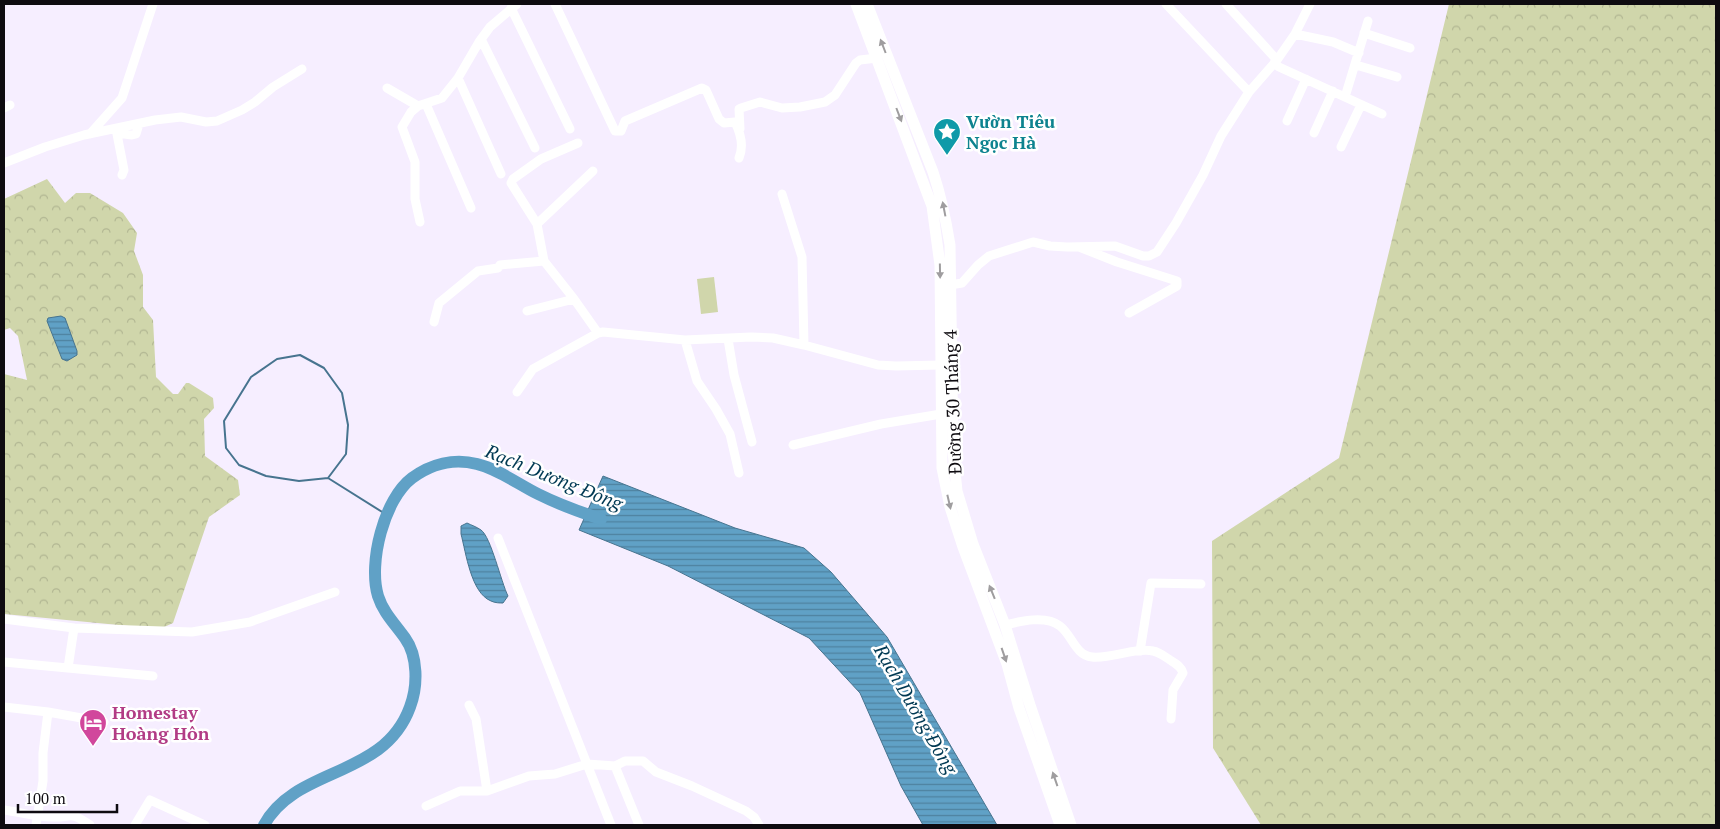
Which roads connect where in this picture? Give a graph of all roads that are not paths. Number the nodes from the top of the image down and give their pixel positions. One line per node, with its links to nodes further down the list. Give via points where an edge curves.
1 (153, 4): 34 (street, via 122,98)
2 (556, 4): 33 (street, via 615,131 621,131 625,122 702,88 706,90 719,119 724,123 735,122)
3 (856, 4): 15 (main road, Đường 30 Tháng 4)
4 (867, 4): 23 (main road, Đường 30 Tháng 4, one-way to 4)
5 (1166, 4): 25 (street)
6 (1226, 4): 16 (street)
7 (1310, 4): 11 (street)
8 (514, 6): 12 (street); 31 (street)
9 (1368, 21): 10 (street)
10 (1364, 33): 13 (street); 14 (street)
11 (1295, 34): 14 (street, via 1333,42); 16 (street)
12 (481, 39): 20 (street); 38 (street)
13 (1410, 48)
14 (1359, 53): 17 (street)
15 (877, 58): 23 (main road, Đường 30 Tháng 4); 33 (street, via 856,63 834,95 824,102 800,108 782,108 760,102 740,108)
16 (1275, 62): 21 (street); 25 (street)
17 (1356, 65): 19 (street); 26 (street)
18 (302, 69): 32 (street, via 242,110 217,121 181,117)
19 (1397, 77)
20 (458, 78): 28 (street, via 442,98); 43 (street)
21 (1306, 79): 24 (street); 30 (street)
22 (387, 88): 28 (street)
23 (894, 88): 42 (main road, Đường 30 Tháng 4); 45 (main road, Đường 30 Tháng 4, one-way to 45)
24 (1333, 91): 26 (street); 35 (street)
25 (1249, 92): 50 (street, via 1157,252 1149,256 1115,246)
26 (1345, 97): 27 (street)
27 (1362, 104): 29 (street); 37 (street)
28 (422, 105): 47 (street); 48 (street, via 411,112 402,127 414,162 415,199)
29 (1382, 114)
30 (1287, 121)
31 (570, 129)
32 (117, 131): 34 (street); 44 (street, via 124,170)
33 (739, 131): 39 (street, via 742,151)
34 (90, 134): 40 (street)
35 (1314, 134)
36 (578, 143): 49 (street, via 540,159 513,179 513,185)
37 (1341, 147)
38 (534, 148)
39 (739, 158)
40 (4, 164)
41 (593, 172): 49 (street)
42 (934, 172): 45 (main road); 52 (main road, Đường 30 Tháng 4, one-way to 42, via 950,245)
43 (500, 174)
44 (122, 175)
45 (922, 176): 61 (main road, Đường 30 Tháng 4, one-way to 61, via 937,236)
46 (782, 194): 60 (street, via 802,257)
47 (471, 208)
48 (420, 222)
49 (537, 224): 51 (street)
50 (1078, 247): 52 (street, via 1024,244 988,256 962,283); 55 (street, via 1177,280 1177,286)
51 (544, 261): 53 (street); 56 (street, via 480,270 439,303)
52 (950, 285): 61 (main road, Đường 30 Tháng 4)
53 (574, 299): 54 (street); 57 (street)
54 (527, 311)
55 (1129, 313)
56 (434, 322)
57 (598, 333): 59 (street); 62 (street, via 533,368)
58 (728, 339): 59 (street); 60 (street, via 772,338); 64 (street)
59 (685, 340): 66 (street, via 698,381 730,434)
60 (804, 345): 61 (street, via 878,365)
61 (945, 365): 63 (main road, Đường 30 Tháng 4); 68 (main road, Đường 30 Tháng 4, via 952,452)
62 (517, 392)
63 (941, 414): 65 (street); 68 (main road, Đường 30 Tháng 4, one-way to 68, via 942,468 950,507)
64 (752, 442)
65 (792, 445)
66 (739, 473)
67 (498, 538): 84 (street)
68 (968, 546): 72 (main road, Đường 30 Tháng 4, one-way to 68); 80 (main road, Đường 30 Tháng 4, one-way to 80)
69 (1201, 584): 74 (street, via 1151,583)
70 (335, 592): 73 (street, via 250,622 192,632)
71 (4, 619): 73 (street)
72 (1005, 625): 74 (street, via 1032,620 1055,622 1078,650 1092,657); 80 (main road, Đường 30 Tháng 4)
73 (74, 628): 76 (street)
74 (1140, 651): 82 (street, via 1160,653 1182,669 1173,690)
75 (4, 662): 76 (street)
76 (68, 668): 77 (street)
77 (154, 676)
78 (469, 705): 86 (street, via 476,719)
79 (4, 707): 81 (street)
80 (1024, 707): 97 (main road, Đường 30 Tháng 4); 98 (main road, Đường 30 Tháng 4, one-way to 80)
81 (48, 712): 83 (street); 89 (street)
82 (1170, 719)
83 (104, 722)
84 (587, 764): 85 (street); 86 (street, via 555,774 529,776); 94 (street)
85 (615, 766): 95 (street); 96 (street, via 625,761 643,761 656,772 746,811)
86 (487, 791): 87 (street, via 460,790)
87 (426, 806)
88 (4, 810): 89 (street)
89 (38, 815): 90 (street); 91 (street, via 53,818 69,815)
90 (36, 825)
91 (90, 825)
92 (134, 825): 93 (street, via 150,800)
93 (205, 825)
94 (611, 825)
95 (639, 825)
96 (759, 825)
97 (1060, 825)
98 (1071, 825)

